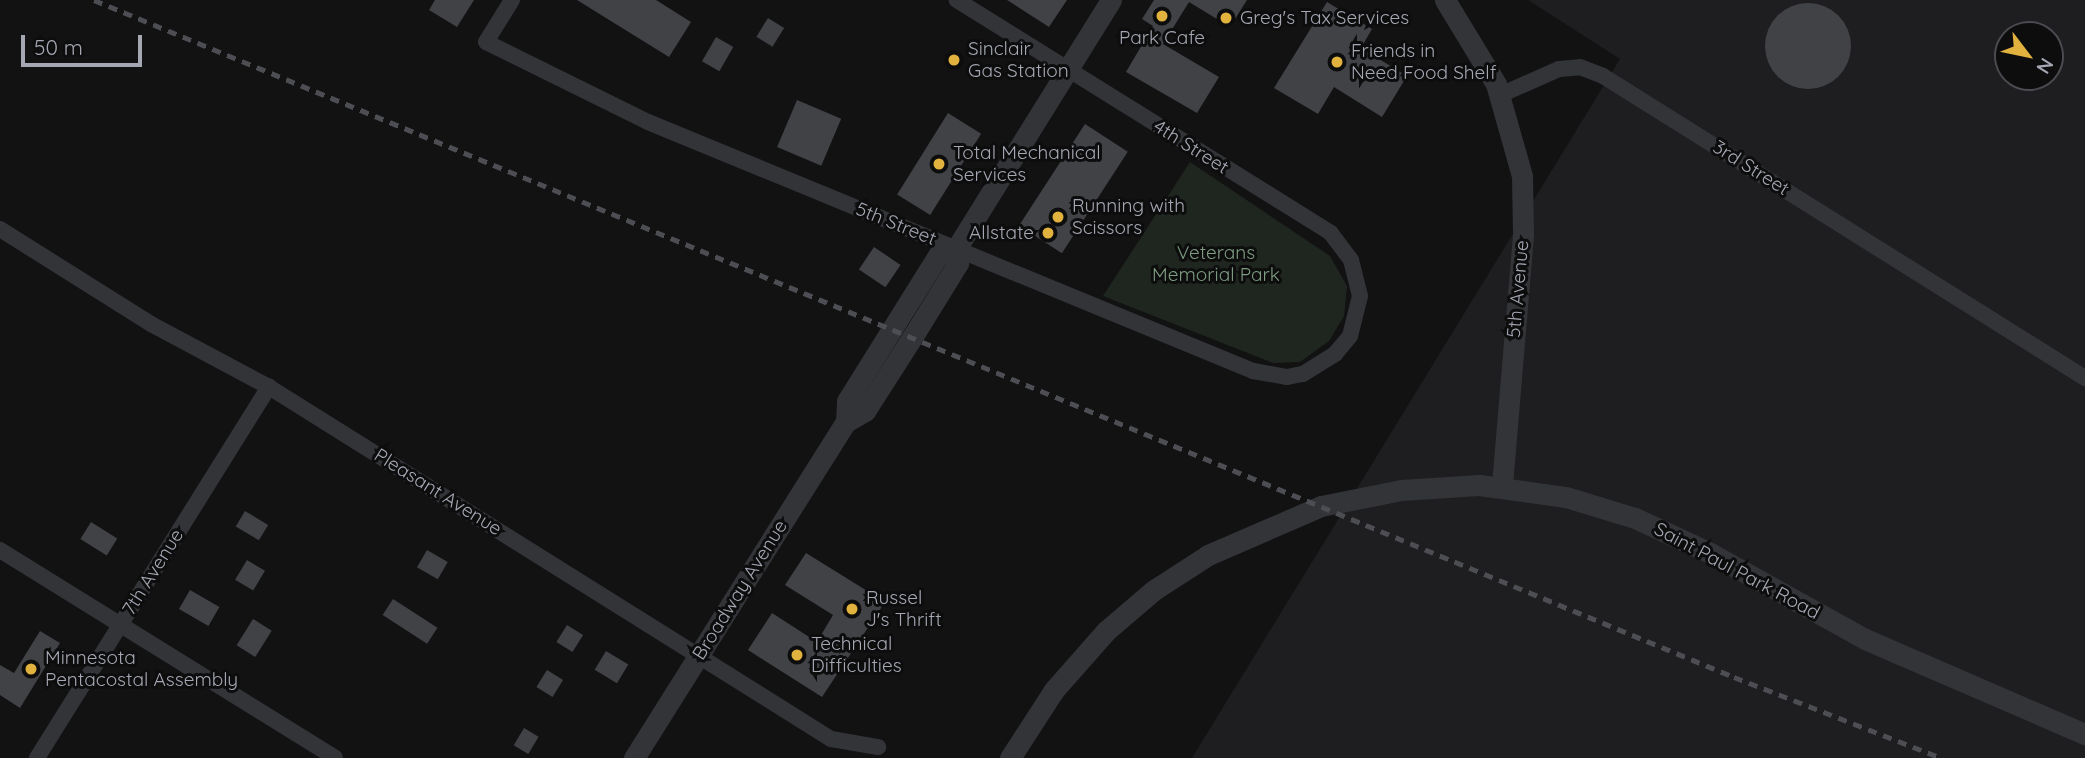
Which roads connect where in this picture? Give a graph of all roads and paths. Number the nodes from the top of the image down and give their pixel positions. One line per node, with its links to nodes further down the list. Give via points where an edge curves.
1 (512, 0): 8 (street, 5th Street, via 486,42 648,122)
2 (956, 0): 5 (street, 4th Street)
3 (1111, 0): 5 (street, Broadway Avenue)
4 (1445, 0): 6 (street, via 1482,55)
5 (1068, 70): 8 (street, Broadway Avenue); 9 (street, 4th Street, via 1331,233 1343,246 1357,277 1360,296)
6 (1500, 95): 10 (street, 3rd Street, via 1559,69 1594,71); 12 (street, 5th Avenue, via 1519,161 1524,211)
7 (0, 229): 11 (street, Pleasant Avenue, via 151,324)
8 (956, 249): 9 (street, 5th Street, via 1270,375 1295,375 1320,366); 15 (street, Broadway Avenue, via 939,254 847,401 846,422)
9 (1350, 336)
10 (2085, 378)
11 (270, 387): 14 (street, 7th Avenue); 15 (street, Pleasant Avenue)
12 (1502, 486): 16 (street, Saint Paul Park Road, via 1602,507 1663,529 1865,639); 21 (street, Saint Paul Park Road, via 1401,490 1300,513 1231,542 1154,590 1070,670)
13 (0, 550): 14 (street)
14 (120, 624): 18 (street, 7th Avenue); 19 (street)
15 (698, 656): 17 (street, Pleasant Avenue, via 831,739); 20 (street, Broadway Avenue)
16 (2085, 734)
17 (878, 747)
18 (37, 758)
19 (335, 758)
20 (634, 758)
21 (1010, 758)

